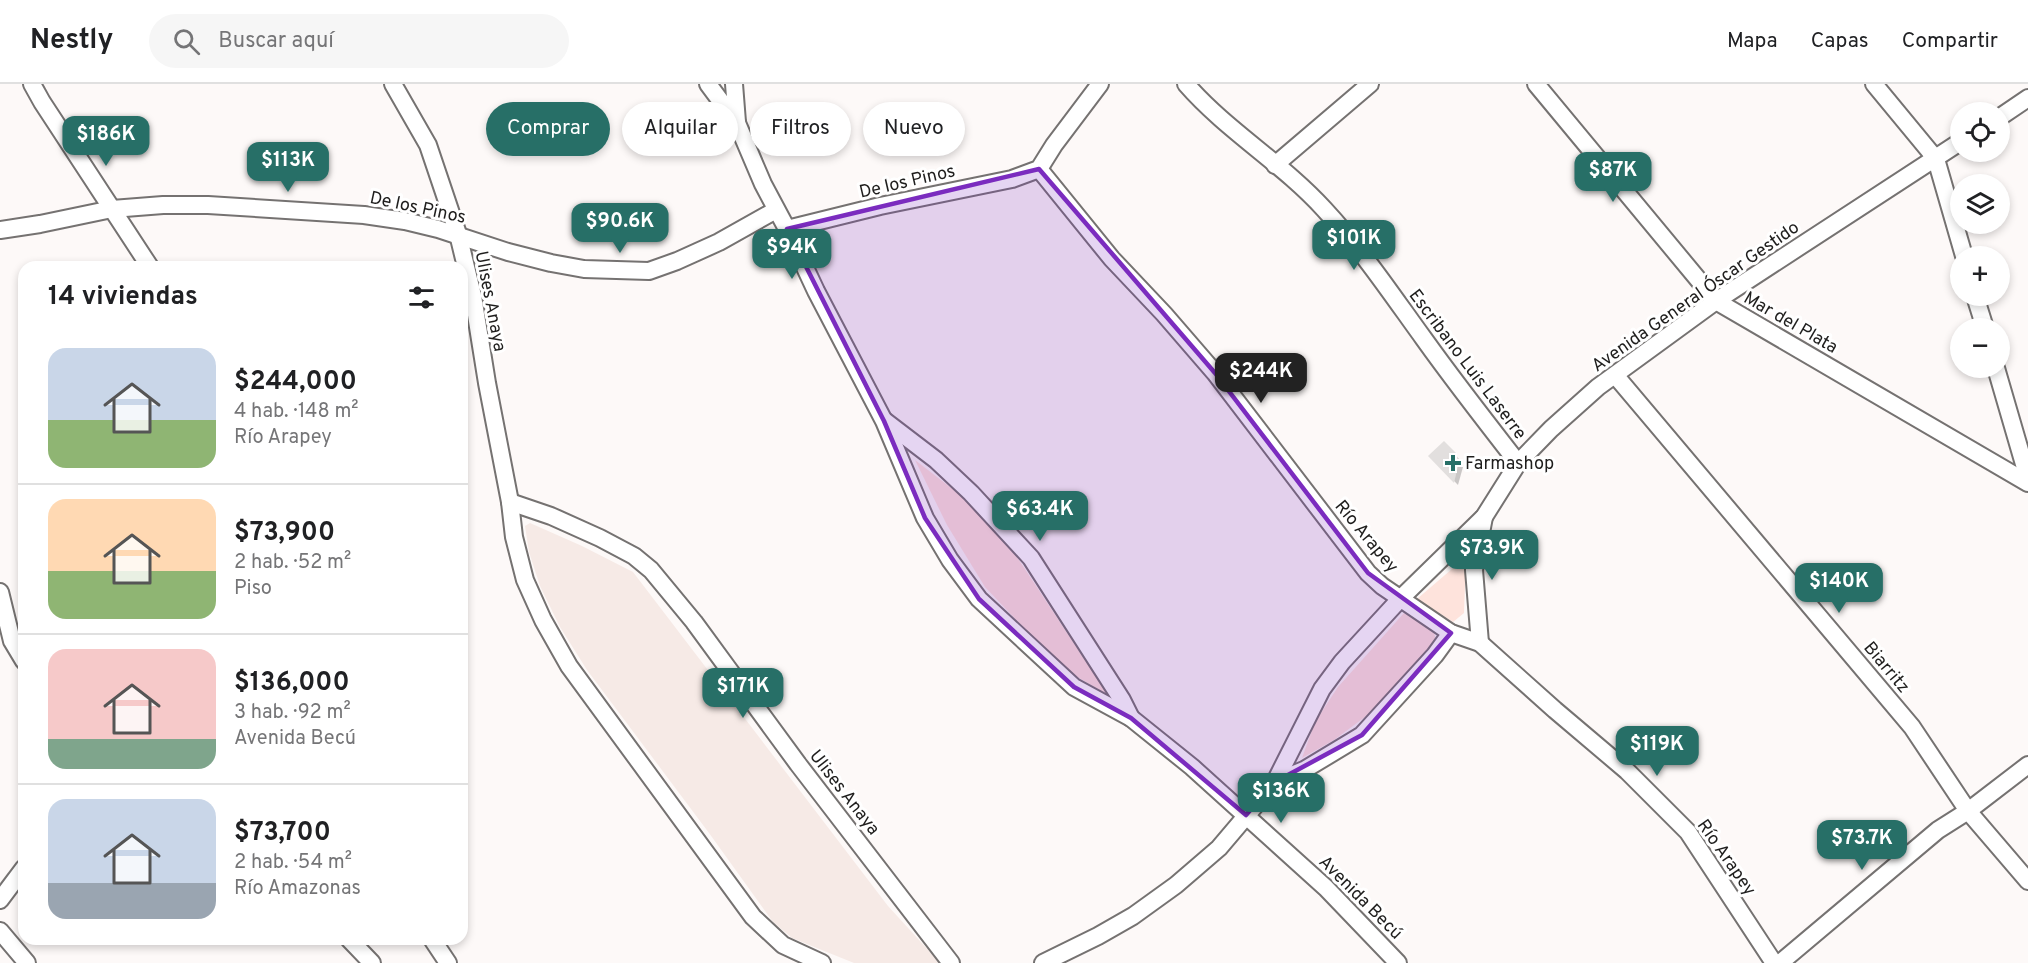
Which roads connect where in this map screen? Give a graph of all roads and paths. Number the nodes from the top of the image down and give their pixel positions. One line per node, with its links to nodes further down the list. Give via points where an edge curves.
1 (32, 84): 19 (street)
2 (393, 84): 23 (street, Ulises Anaya, via 428,145)
3 (708, 84): 11 (street)
4 (734, 84): 12 (street)
5 (1100, 84): 18 (street)
6 (1186, 84): 17 (street, Escribano Luis Laserre, via 1202,103)
7 (1370, 84): 17 (street)
8 (1536, 84): 28 (street, Mar del Plata)
9 (1874, 84): 16 (street)
10 (2028, 98): 13 (street)
11 (721, 102)
12 (735, 102)
13 (2010, 110)
14 (738, 125): 20 (street)
15 (1950, 149): 16 (street, Avenida General Óscar Gestido)
16 (1936, 159): 24 (street); 28 (street, Avenida General Óscar Gestido)
17 (1275, 165): 32 (street, Escribano Luis Laserre, via 1311,195 1373,267)
18 (1039, 169): 21 (street, De los Pinos); 37 (street, Río Arapey, via 1112,259 1215,373 1368,573)
19 (112, 209): 22 (street, De los Pinos); 23 (street, De los Pinos, via 208,205 364,215); 25 (street)
20 (776, 210): 21 (street); 23 (street, De los Pinos, via 719,242 649,271 584,269 551,263)
21 (787, 229): 31 (street)
22 (0, 230)
23 (458, 234): 26 (street, Ulises Anaya)
24 (1961, 246)
25 (146, 261)
26 (465, 261)
27 (468, 275): 34 (street, Ulises Anaya)
28 (1716, 301): 29 (street, Avenida General Óscar Gestido); 33 (street, Mar del Plata)
29 (1615, 375): 32 (street, Avenida General Óscar Gestido); 45 (street, Biarritz, via 1912,727)
30 (1999, 378): 33 (street)
31 (884, 421): 42 (street, via 936,460 1031,558); 42 (street, via 925,518 979,599 1074,687)
32 (1518, 462): 35 (street, Avenida General Óscar Gestido)
33 (2028, 481)
34 (510, 502): 56 (street, Ulises Anaya, via 525,580 569,666 753,917 783,945); 57 (street, Ulises Anaya, via 600,538 651,570)
35 (1484, 518): 37 (street, Avenida General Óscar Gestido); 40 (street, Avenida General Óscar Gestido, via 1474,570)
36 (0, 592): 39 (street)
37 (1400, 599): 38 (street, Río Arapey); 44 (street, Avenida General Óscar Gestido, via 1342,662 1323,689)
38 (1451, 633): 40 (street, Río Arapey); 44 (street, Avenida General Óscar Gestido, via 1435,656 1362,735 1304,770)
39 (6, 637): 41 (street)
40 (1480, 643): 60 (street, Río Arapey, via 1627,771 1688,832)
41 (18, 653)
42 (1131, 718): 46 (street, Avenida Becú)
43 (2028, 765): 45 (street)
44 (1275, 782): 46 (street, Avenida General Óscar Gestido)
45 (1968, 811): 48 (street, Biarritz); 61 (street, via 1938,830)
46 (1246, 815): 58 (street, Avenida General Óscar Gestido, via 1219,848 1176,885 1098,936); 59 (street, Avenida Becú, via 1326,888)
47 (18, 876): 49 (street)
48 (2028, 881)
49 (0, 900)
50 (0, 931): 53 (street)
51 (355, 945): 54 (street)
52 (436, 945): 55 (street)
53 (27, 963)
54 (372, 963)
55 (448, 963)
56 (822, 963)
57 (951, 963)
58 (1043, 963)
59 (1398, 963)
60 (1774, 963)
61 (1780, 963)

